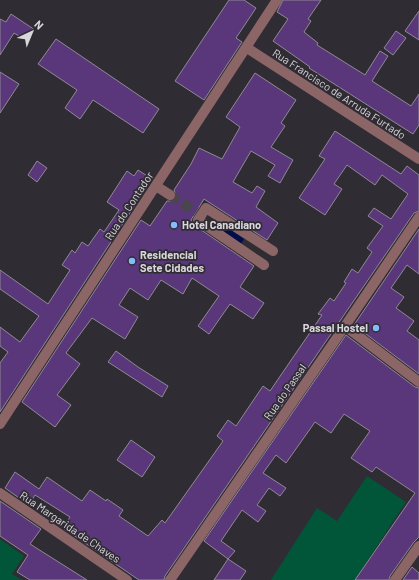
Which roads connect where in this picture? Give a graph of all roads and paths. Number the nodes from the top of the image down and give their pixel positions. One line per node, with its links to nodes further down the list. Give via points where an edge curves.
1 (277, 0): 2 (street, Rua do Contador)
2 (247, 48): 3 (street, Rua Francisco de Arruda Furtado); 4 (street, Rua do Contador)
3 (419, 159)
4 (156, 186): 5 (street); 11 (street, Rua do Contador)
5 (170, 195)
6 (419, 217): 9 (street, Rua do Passal)
7 (273, 251): 8 (street, via 206,208 198,214 198,220)
8 (264, 265)
9 (345, 326): 10 (street); 15 (street, Rua do Passal)
10 (419, 382)
11 (0, 424)
12 (0, 493): 14 (street, Rua Margarida de Chaves)
13 (419, 546): 16 (street)
14 (126, 580)
15 (170, 580)
16 (395, 580)

